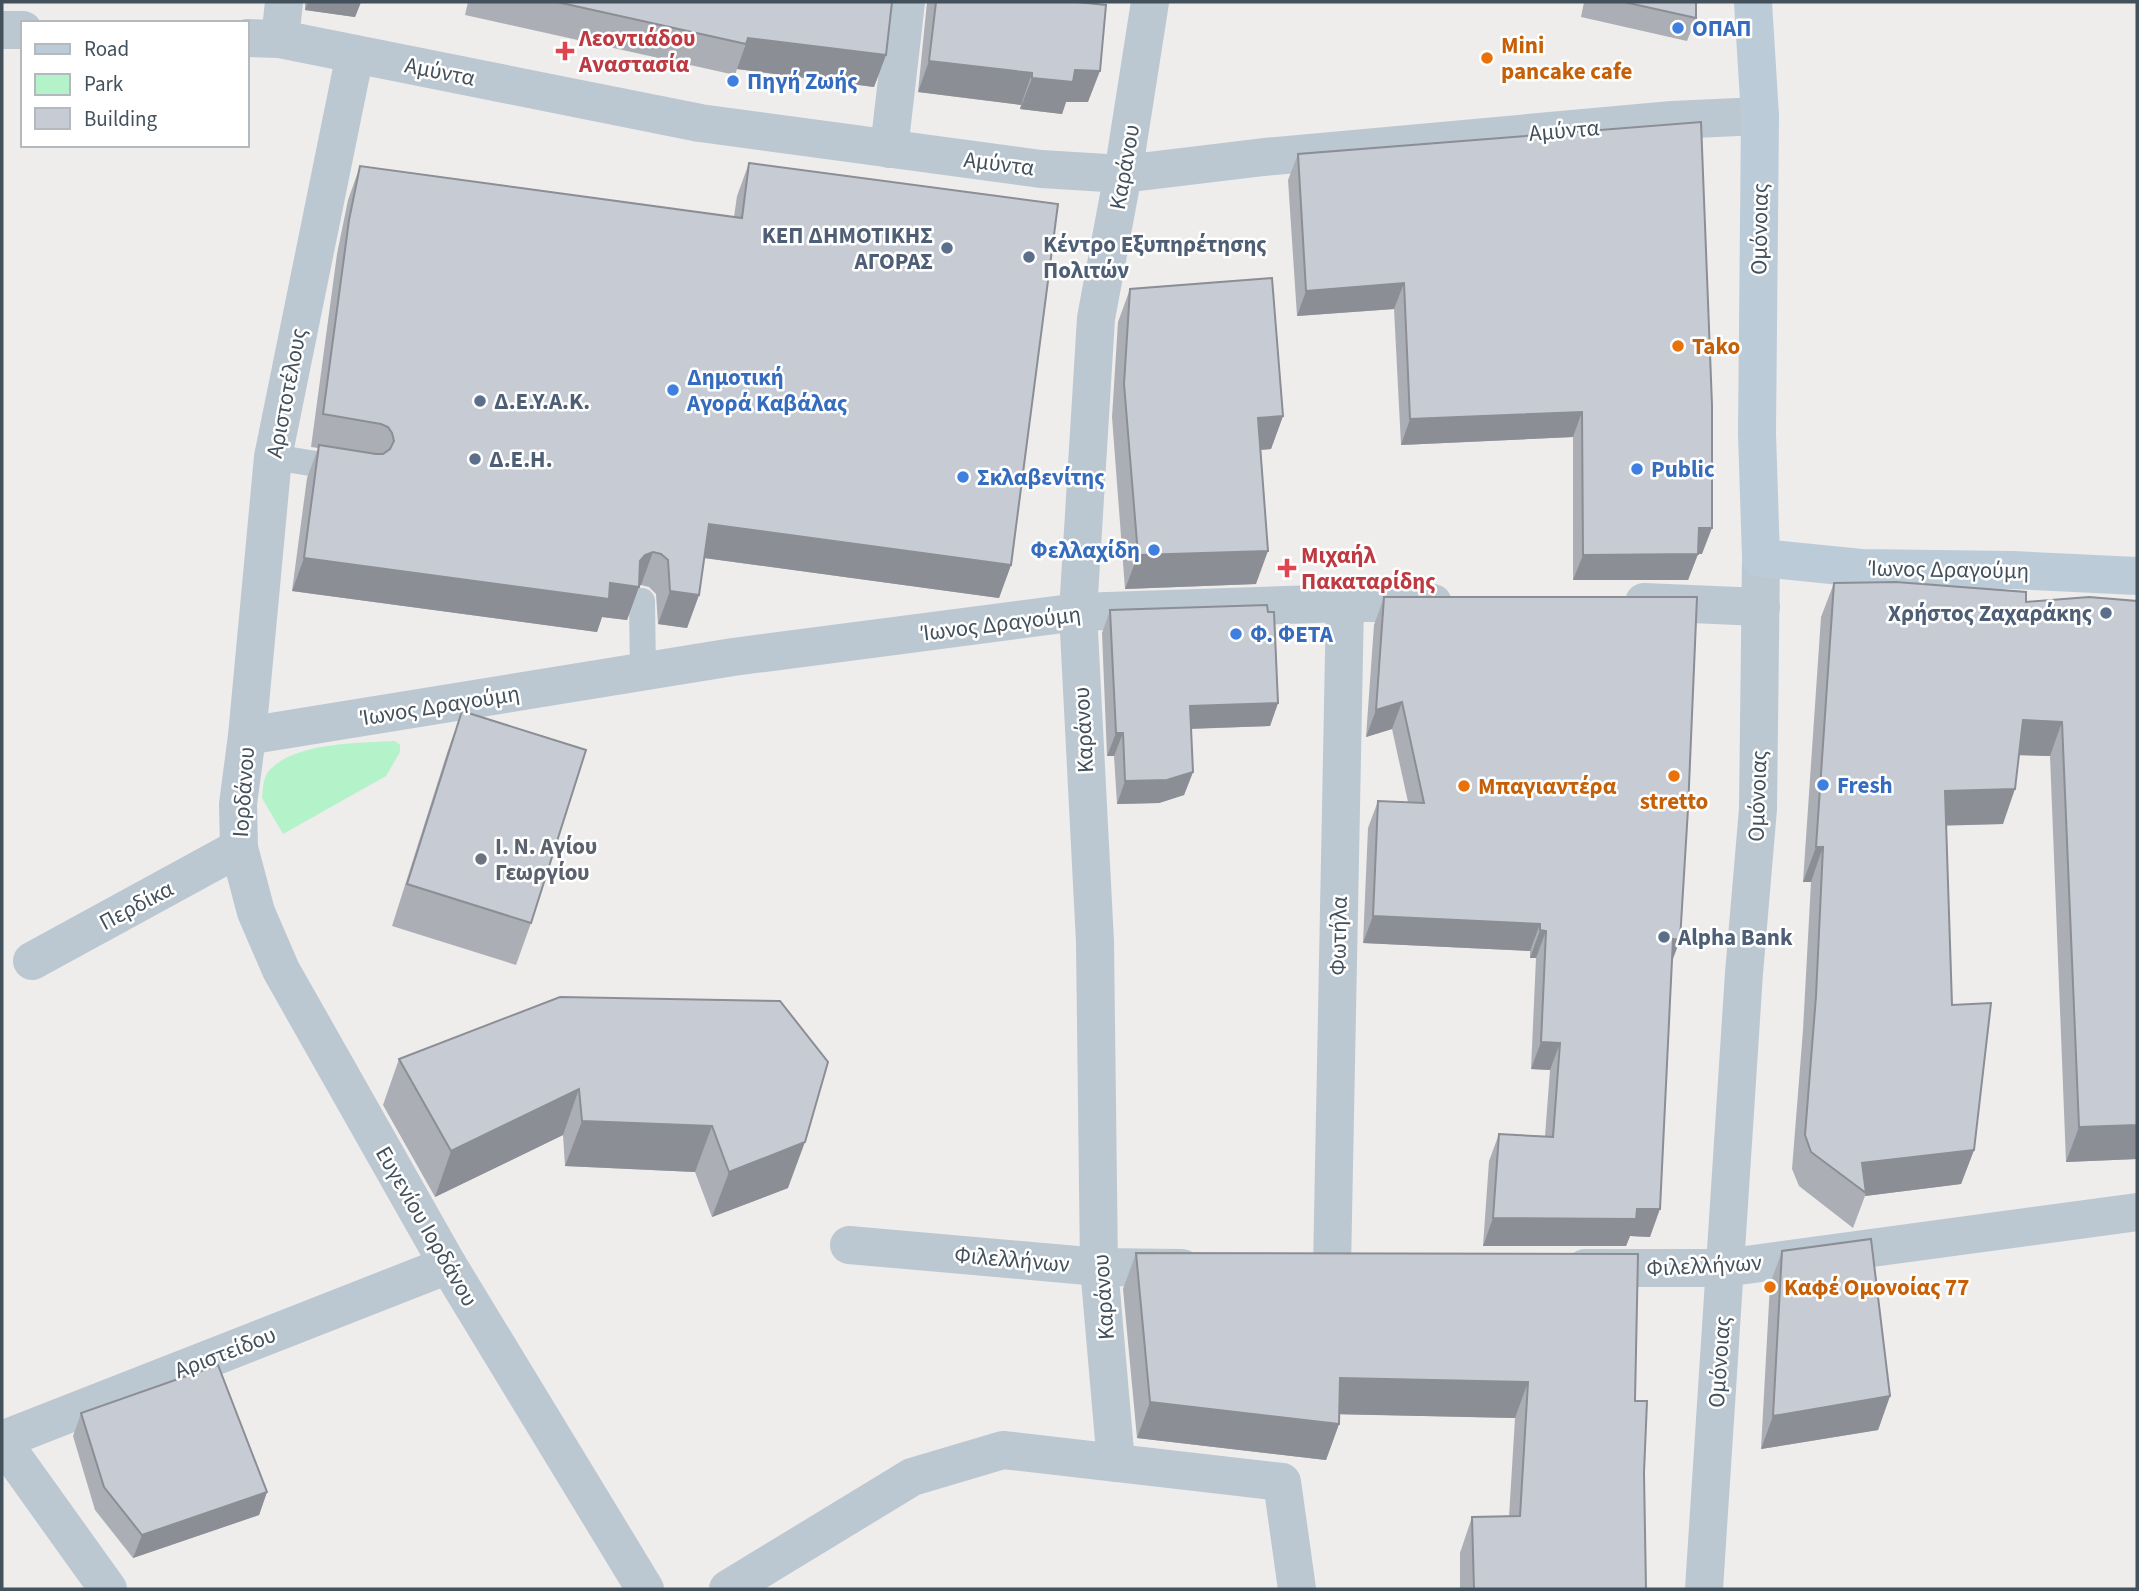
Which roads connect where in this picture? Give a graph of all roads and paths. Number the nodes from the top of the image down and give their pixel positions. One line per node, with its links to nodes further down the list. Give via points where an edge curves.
1 (906, 2): 9 (street)
2 (1150, 2): 10 (street, Καράνου)
3 (1753, 2): 8 (main road, Ομόνοιας)
4 (270, 26): 7 (street, Αμύντα)
5 (2, 30): 6 (street)
6 (21, 30)
7 (355, 54): 9 (street, Αμύντα, via 700,123); 11 (street, Αριστοτέλους)
8 (1760, 116): 10 (street, Αμύντα, via 1264,157); 13 (main road, Ομόνοιας, via 1757,433)
9 (889, 149): 10 (street, Αμύντα, via 1041,169)
10 (1124, 174): 20 (street, Καράνου, via 1096,318)
11 (272, 457): 12 (lane); 22 (street, Αριστοτέλους)
12 (366, 471)
13 (1762, 558): 14 (main road, Ίωνος Δραγούμη, via 1861,568); 19 (street, Ομόνοιας)
14 (2137, 576)
15 (642, 601): 21 (lane)
16 (1607, 602): 19 (street)
17 (1345, 603): 18 (street, Ίωνος Δραγούμη); 20 (street, Ίωνος Δραγούμη); 30 (street, Φωτήλα, via 1318,1268)
18 (1464, 603)
19 (1761, 607): 32 (street, Ομόνοιας, via 1758,809)
20 (1078, 612): 21 (street, Ίωνος Δραγούμη); 28 (street, Καράνου, via 1095,942)
21 (643, 672): 22 (street, Ίωνος Δραγούμη)
22 (247, 736): 23 (street, Ιορδάνου, via 237,804)
23 (239, 848): 24 (street, Περδίκα); 27 (street, Ευγενίου Ιορδάνου, via 256,912 281,970)
24 (32, 961)
25 (2137, 1212): 32 (street, Φιλελλήνων)
26 (849, 1245): 28 (street, Φιλελλήνων)
27 (448, 1265): 33 (street, Αριστείδου); 36 (street, Ευγενίου Ιορδάνου)
28 (1099, 1267): 29 (street, Φιλελλήνων); 34 (street, Καράνου)
29 (1222, 1268)
30 (1372, 1268)
31 (1548, 1268): 32 (street, Φιλελλήνων)
32 (1724, 1268): 39 (street, Ομόνοιας)
33 (2, 1440): 35 (street)
34 (1116, 1463): 37 (street, via 1003,1450 912,1477); 38 (street, via 1282,1482)
35 (108, 1589)
36 (645, 1589)
37 (728, 1589)
38 (1297, 1589)
39 (1704, 1589)

